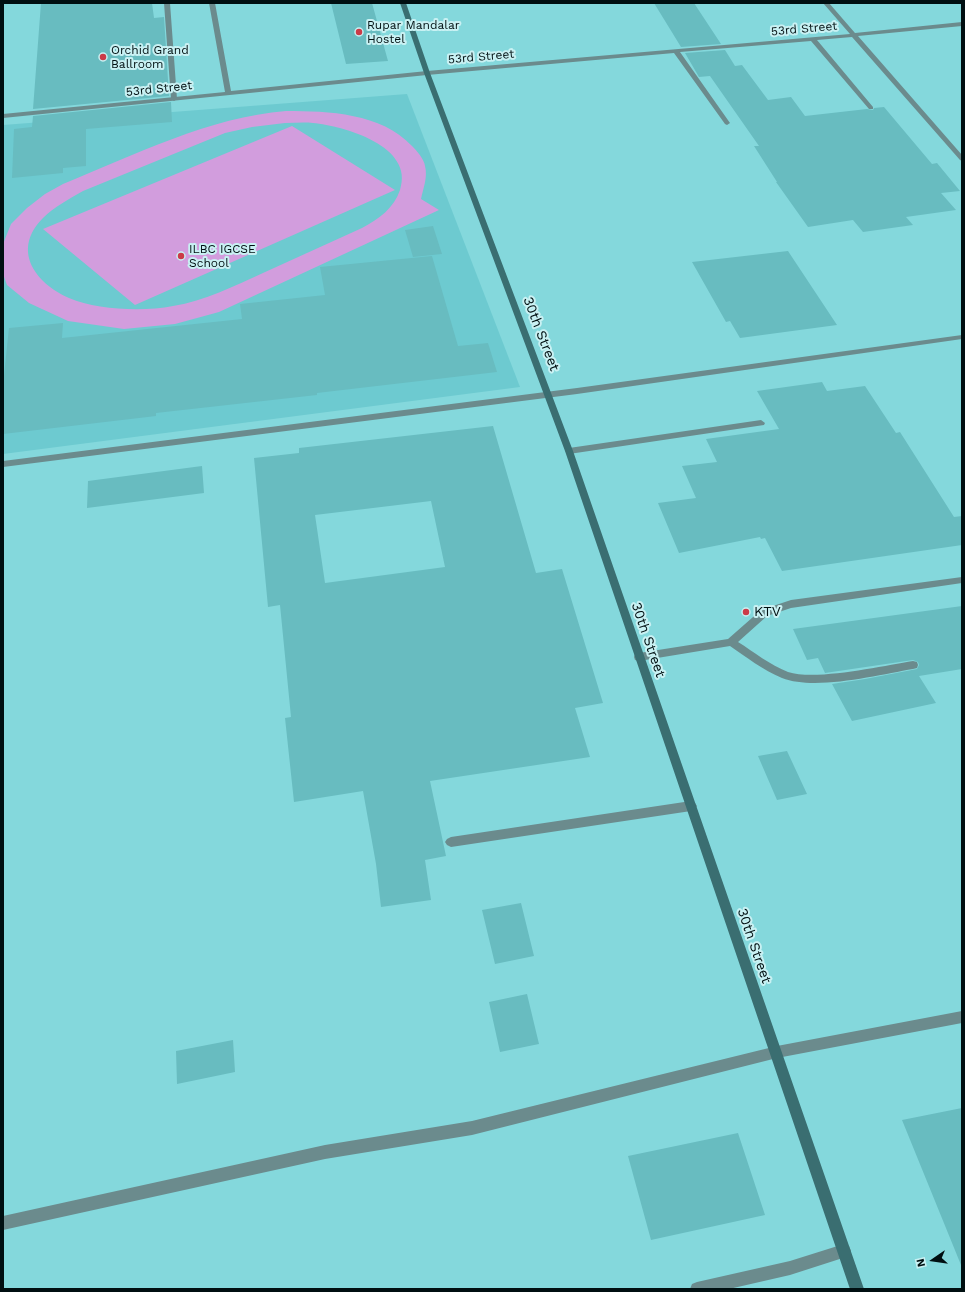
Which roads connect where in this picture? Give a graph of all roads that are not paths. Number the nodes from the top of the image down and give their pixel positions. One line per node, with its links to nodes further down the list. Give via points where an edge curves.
1 (167, 3): 11 (street)
2 (212, 3): 10 (street)
3 (403, 3): 9 (main road, 30th Street)
4 (826, 3): 6 (street)
5 (962, 24): 6 (street, 53rd Street)
6 (853, 35): 7 (street, 53rd Street); 15 (street)
7 (813, 39): 8 (street, 53rd Street); 12 (street)
8 (676, 51): 9 (street, 53rd Street); 14 (street)
9 (427, 73): 10 (street, 53rd Street); 17 (main road, 30th Street)
10 (228, 93): 11 (street, 53rd Street)
11 (174, 98): 13 (street, 53rd Street)
12 (871, 108)
13 (3, 116)
14 (727, 123)
15 (962, 159)
16 (962, 338): 17 (street)
17 (548, 394): 19 (main road, 30th Street); 20 (street)
18 (760, 423): 19 (street)
19 (569, 451): 23 (main road, 30th Street)
20 (3, 464)
21 (962, 580): 22 (street, via 791,604 764,613)
22 (731, 642): 23 (street); 24 (street, via 787,676 829,677)
23 (640, 657): 25 (main road, 30th Street)
24 (913, 665)
25 (691, 806): 26 (street); 28 (main road, 30th Street)
26 (451, 842)
27 (962, 1017): 28 (street)
28 (777, 1052): 29 (street, via 472,1128 324,1152); 30 (main road, 30th Street)
29 (3, 1223)
30 (844, 1251): 31 (street, via 790,1268); 32 (main road, 30th Street)
31 (696, 1289)
32 (857, 1289)

